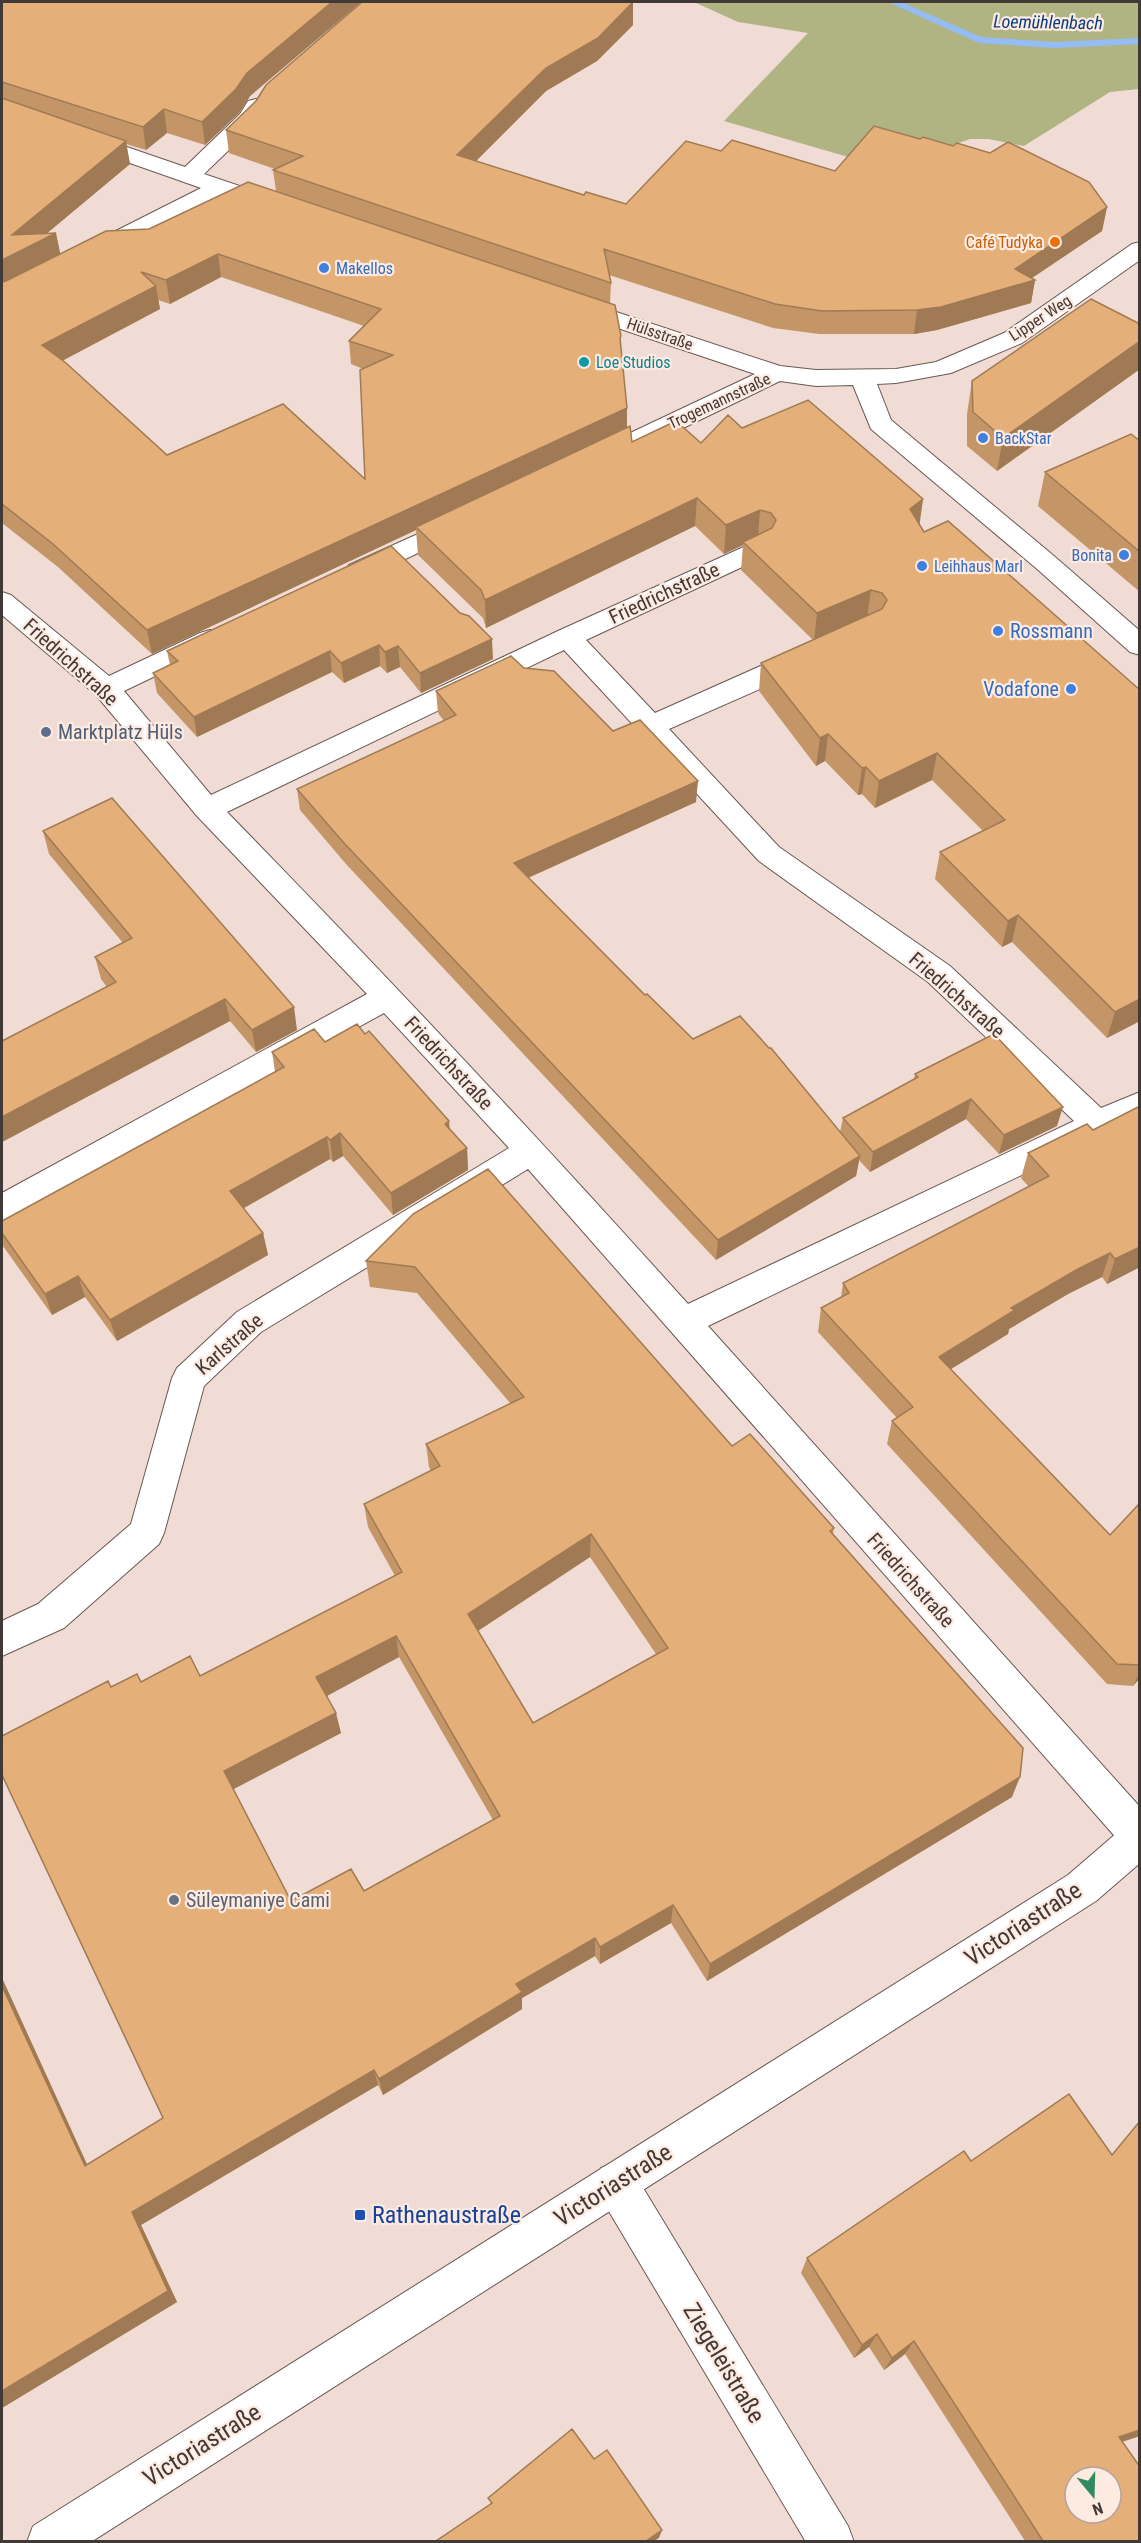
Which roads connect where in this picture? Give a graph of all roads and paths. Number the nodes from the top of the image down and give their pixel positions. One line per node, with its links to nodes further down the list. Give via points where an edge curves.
1 (267, 95): 3 (street)
2 (2, 111): 3 (street)
3 (189, 176): 4 (street)
4 (220, 187): 5 (street); 7 (street)
5 (300, 214)
6 (1140, 249): 8 (street, Lipper Weg)
7 (73, 262)
8 (1116, 267): 9 (street); 12 (street, Lipper Weg, via 1013,338 942,368)
9 (1140, 277)
10 (550, 297): 11 (street, Hülsstraße)
11 (777, 374): 13 (street, Hülsstraße); 14 (street, Trogemannstraße)
12 (896, 376): 13 (street, Hülsstraße)
13 (863, 378): 22 (street, via 880,424)
14 (608, 453)
15 (481, 513): 17 (street, via 405,561)
16 (759, 549): 20 (street, Friedrichstraße)
17 (332, 583)
18 (2, 600): 25 (street, Friedrichstraße)
19 (235, 628): 25 (street)
20 (568, 636): 24 (street, Friedrichstraße); 26 (street, Friedrichstraße)
21 (492, 644): 24 (street)
22 (1140, 646)
23 (825, 648): 26 (street)
24 (512, 663): 27 (street, Friedrichstraße)
25 (106, 688): 27 (street, Friedrichstraße)
26 (652, 725): 30 (street, Friedrichstraße, via 770,854 939,974)
27 (207, 809): 28 (street, Friedrichstraße)
28 (388, 997): 31 (street, Friedrichstraße); 32 (street)
29 (1140, 1104): 30 (street)
30 (1098, 1125): 33 (street)
31 (531, 1151): 33 (street, Friedrichstraße); 34 (street, Karlstraße, via 249,1322 189,1378 146,1533 51,1616)
32 (2, 1208)
33 (682, 1323): 35 (street, Friedrichstraße)
34 (2, 1640)
35 (1140, 1837): 36 (street, Victoriastraße, via 1082,1888)
36 (616, 2183): 37 (street, Victoriastraße); 38 (street, Ziegeleistraße)
37 (49, 2541)
38 (832, 2541)

